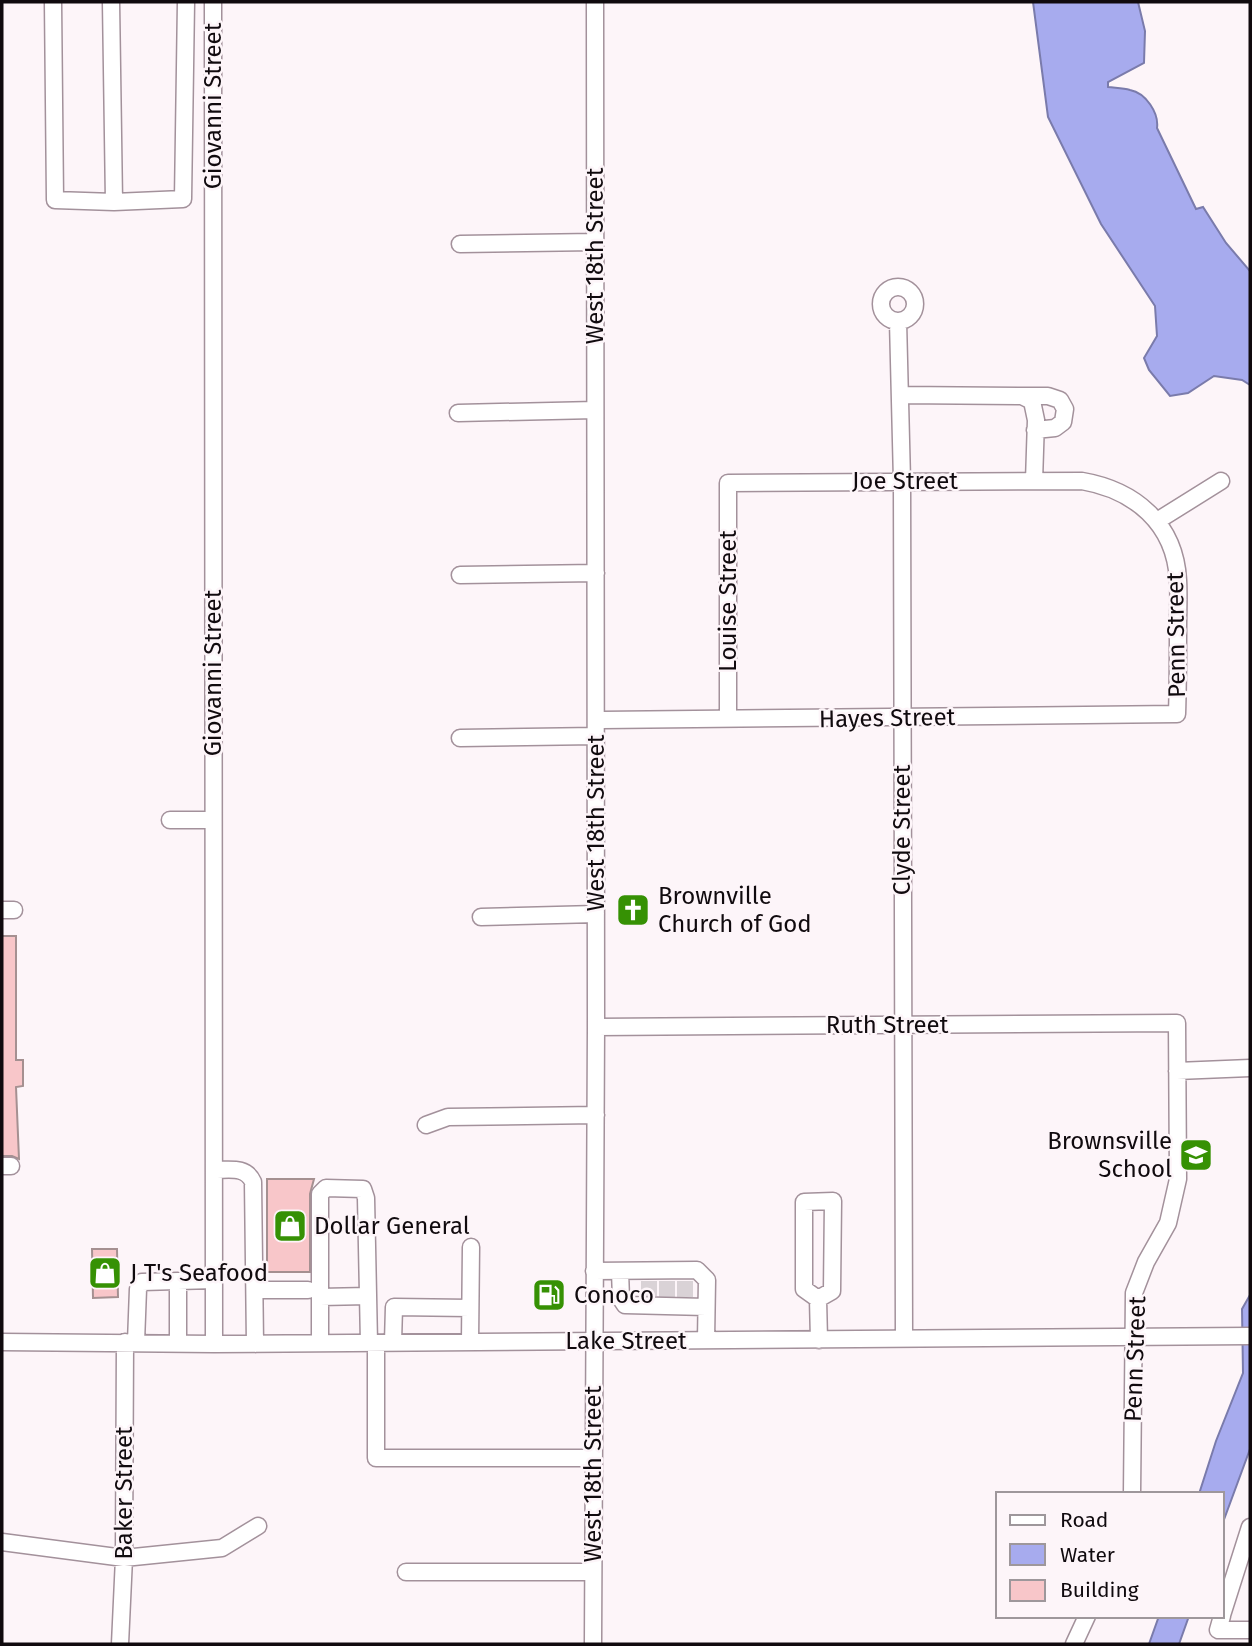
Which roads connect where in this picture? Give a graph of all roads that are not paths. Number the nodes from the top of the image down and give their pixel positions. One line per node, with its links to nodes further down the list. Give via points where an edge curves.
1 (53, 2): 6 (street, via 55,200)
2 (111, 2): 6 (street)
3 (186, 2): 6 (street, via 183,199)
4 (213, 2): 29 (street, Giovanni Street)
5 (595, 2): 7 (street, West 18th Street)
6 (114, 202)
7 (595, 242): 8 (street); 12 (street, West 18th Street)
8 (460, 244)
9 (898, 321): 10 (street, Clyde Street)
10 (900, 395): 11 (street); 15 (street, Clyde Street)
11 (1022, 396): 14 (street, via 1032,401); 14 (street, via 1048,396 1060,400 1065,409 1063,422 1055,428)
12 (595, 411): 13 (street); 21 (street, West 18th Street)
13 (458, 413)
14 (1035, 430): 16 (street)
15 (902, 481): 16 (street, Joe Street); 19 (street, Joe Street); 24 (street, Clyde Street)
16 (1034, 481): 17 (street, Joe Street)
17 (1082, 481): 20 (street, Penn Street, via 1120,491)
18 (1221, 481): 20 (street)
19 (728, 483): 25 (street, Louise Street)
20 (1157, 521): 23 (street, Penn Street, via 1172,550 1178,579)
21 (596, 573): 22 (street); 26 (street, West 18th Street)
22 (460, 575)
23 (1177, 714): 24 (street, Hayes Street)
24 (902, 718): 25 (street, Hayes Street); 33 (street, Clyde Street)
25 (728, 719): 26 (street, Hayes Street)
26 (596, 728): 27 (street, Hayes Street); 30 (street, West 18th Street)
27 (460, 738)
28 (170, 820): 29 (street)
29 (214, 820): 39 (street, Giovanni Street)
30 (596, 914): 31 (street); 34 (street, West 18th Street)
31 (481, 917)
32 (1177, 1023): 33 (street, Ruth Street); 36 (street, Penn Street)
33 (902, 1025): 34 (street, Ruth Street); 58 (street, Clyde Street)
34 (596, 1027): 37 (street, West 18th Street)
35 (1250, 1068): 36 (street)
36 (1177, 1071): 56 (street, Penn Street, via 1178,1179 1168,1223 1134,1293)
37 (596, 1115): 38 (street, via 448,1117); 43 (street, West 18th Street)
38 (426, 1125)
39 (214, 1170): 45 (street, Giovanni Street); 50 (street, via 243,1170 254,1182)
40 (804, 1243): 41 (street); 41 (street, via 804,1202 833,1201); 53 (street, via 804,1289)
41 (832, 1243): 53 (street, via 832,1291)
42 (471, 1247): 55 (street)
43 (594, 1271): 44 (street); 61 (street, West 18th Street)
44 (620, 1271): 47 (street); 47 (street, via 625,1305)
45 (214, 1280): 46 (street); 70 (street, Giovanni Street)
46 (178, 1281): 63 (street, Baker Street, via 142,1282); 66 (street)
47 (649, 1289): 48 (street); 48 (street)
48 (667, 1289): 49 (street); 49 (street)
49 (685, 1289): 54 (street); 54 (street, via 697,1270 706,1280)
50 (254, 1290): 51 (street); 67 (street)
51 (314, 1294): 52 (street); 52 (street, via 320,1194 326,1188 356,1188 363,1189 366,1198); 68 (street)
52 (368, 1296): 69 (street)
53 (818, 1299): 60 (street)
54 (706, 1307): 59 (street)
55 (470, 1308): 64 (street, via 394,1307); 65 (street)
56 (1132, 1336): 57 (street, Lake Street); 58 (street, Lake Street); 72 (street, Penn Street)
57 (1243, 1336)
58 (904, 1339): 60 (street, Lake Street)
59 (706, 1340): 60 (street, Lake Street); 61 (street, Lake Street)
60 (820, 1340)
61 (594, 1341): 65 (street, Lake Street); 71 (street, West 18th Street)
62 (2, 1342): 63 (street, Lake Street)
63 (130, 1342): 66 (street, Lake Street); 76 (street, Baker Street)
64 (393, 1342): 65 (street, Lake Street); 69 (street, Lake Street)
65 (470, 1342)
66 (178, 1343): 70 (street, Lake Street)
67 (255, 1343): 68 (street, Lake Street); 70 (street, Lake Street)
68 (320, 1343): 69 (street, Lake Street)
69 (372, 1343): 71 (street, via 376,1458)
70 (214, 1344)
71 (593, 1458): 78 (street, West 18th Street)
72 (1132, 1492)
73 (258, 1526): 76 (street, via 222,1548)
74 (1250, 1527): 79 (street)
75 (2, 1542): 76 (street)
76 (124, 1558): 83 (street, Baker Street)
77 (406, 1572): 78 (street)
78 (593, 1572): 84 (street, West 18th Street)
79 (1224, 1611)
80 (1086, 1618): 85 (street)
81 (1219, 1627): 82 (street)
82 (1250, 1630)
83 (120, 1644)
84 (593, 1644)
85 (1074, 1644)

